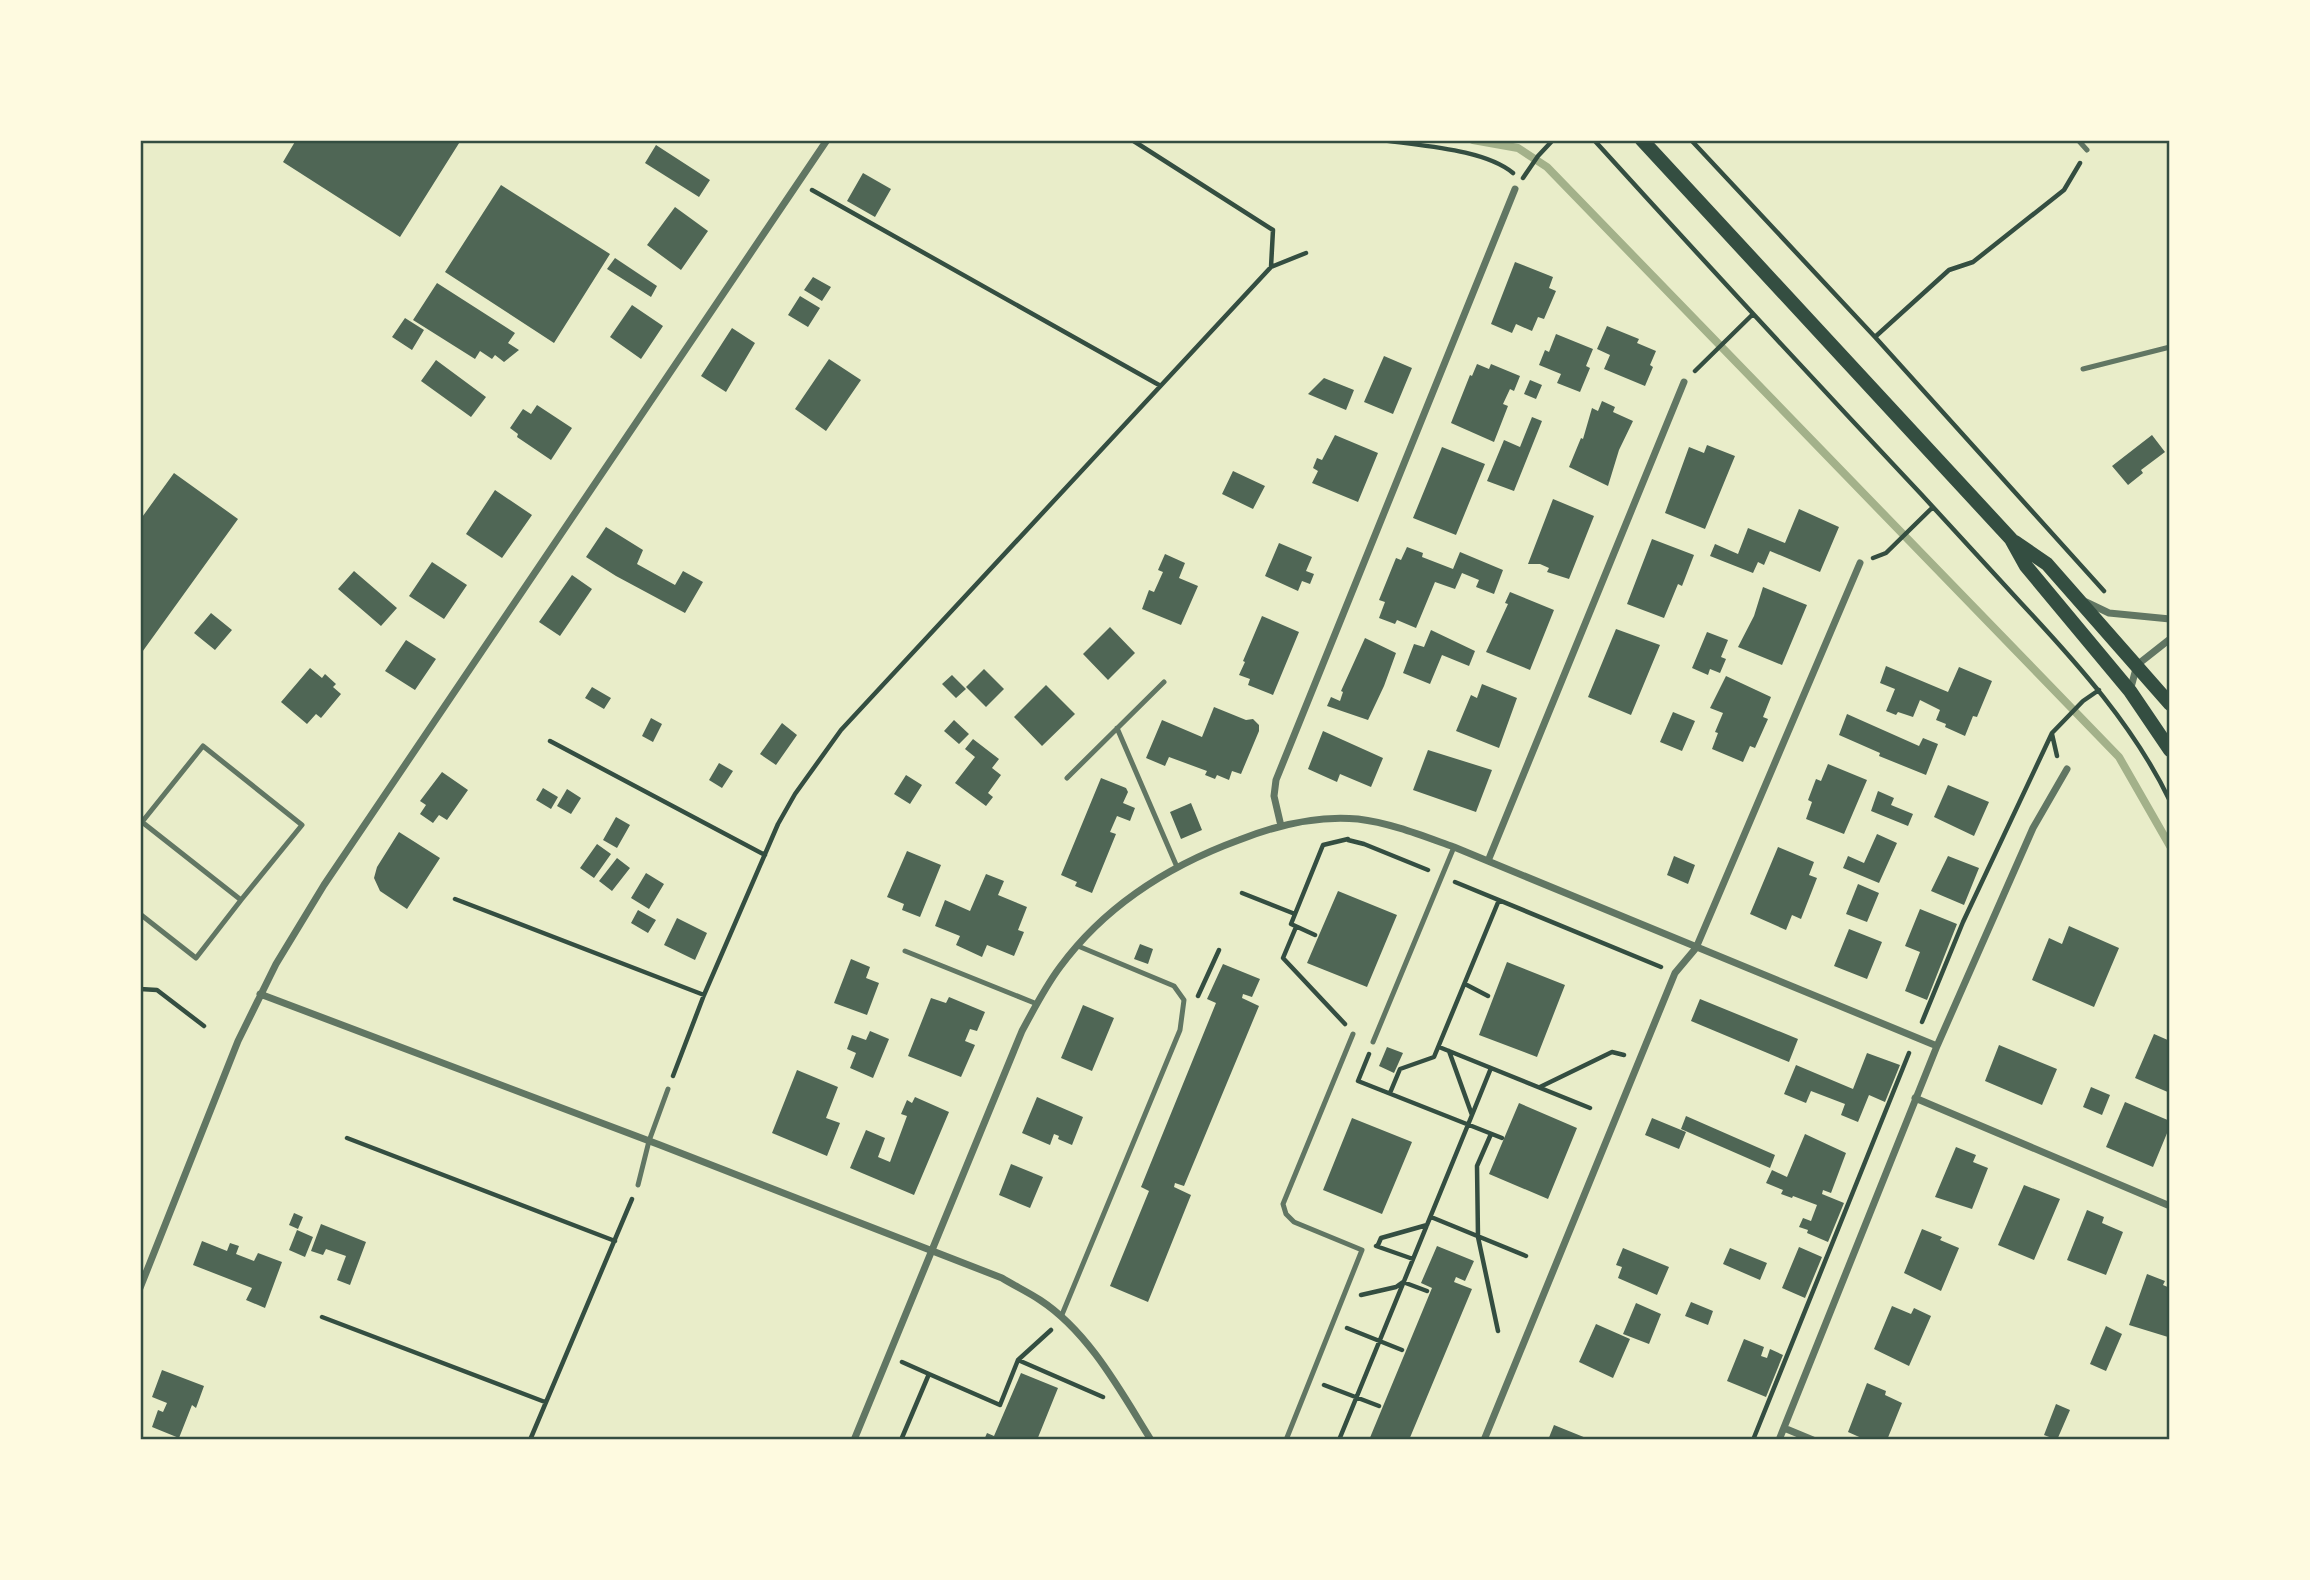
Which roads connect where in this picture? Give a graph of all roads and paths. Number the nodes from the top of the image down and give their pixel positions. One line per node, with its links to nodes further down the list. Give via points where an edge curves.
1 (827, 140): 10 (street)
2 (1132, 140): 13 (path, via 1273,230)
3 (1383, 140): 4 (path, via 1477,156 1501,163 1522,180)
4 (1553, 140)
5 (1594, 140): 14 (path)
6 (1642, 140): 22 (main road)
7 (1691, 140): 15 (path)
8 (2078, 140): 9 (lane)
9 (2087, 150): 15 (path, via 2064,190 1973,262 1949,270)
10 (799, 182): 20 (path); 65 (street, via 324,885)
11 (1515, 189): 43 (street, via 1276,780 1274,796)
12 (1306, 253): 13 (path)
13 (1271, 267): 20 (path)
14 (1752, 315): 17 (path); 21 (path)
15 (1875, 337): 25 (path)
16 (2170, 347): 18 (lane)
17 (1704, 362)
18 (2083, 369)
19 (1684, 382): 47 (street)
20 (1159, 385): 46 (path, via 841,730 795,794)
21 (1933, 507): 23 (path); 31 (path)
22 (2011, 539): 26 (main road, via 2047,564); 32 (main road, via 2026,566)
23 (1886, 553)
24 (1860, 563): 59 (street)
25 (2111, 598)
26 (2080, 599): 27 (street, via 2109,613); 29 (main road)
27 (2170, 619)
28 (2170, 639): 29 (street)
29 (2137, 665): 32 (street); 33 (main road)
30 (1164, 682): 34 (lane)
31 (2099, 690): 35 (path); 40 (path, via 2158,775)
32 (2130, 691): 37 (main road)
33 (2170, 704)
34 (1117, 728): 39 (lane); 48 (lane)
35 (2052, 733): 38 (path, via 2057,757); 72 (path, via 1963,922)
36 (550, 741): 46 (path)
37 (2170, 750)
38 (2067, 769): 74 (street, via 2033,828)
39 (1067, 778)
40 (2170, 801)
41 (1359, 819): 43 (street, via 1317,818); 44 (path); 45 (street)
42 (141, 824): 52 (lane); 52 (lane, via 203,746 302,825)
43 (1281, 826): 48 (street, via 1200,854)
44 (1348, 840): 49 (path); 55 (path, via 1323,845)
45 (1454, 847): 47 (street); 49 (lane)
46 (765, 856): 66 (path)
47 (1488, 861): 59 (street)
48 (1177, 867): 58 (street, via 1116,908)
49 (1442, 876): 53 (path); 73 (lane)
50 (1242, 893): 55 (path)
51 (455, 899): 66 (path)
52 (241, 900): 54 (lane, via 196,958)
53 (1499, 900): 62 (path); 63 (path)
54 (140, 914)
55 (1294, 914): 56 (path, via 1290,924)
56 (1296, 927): 57 (path); 71 (path, via 1283,958)
57 (1315, 935)
58 (1077, 946): 68 (lane, via 1174,986); 69 (street)
59 (1696, 948): 62 (street); 72 (street)
60 (1219, 950): 68 (path, via 1200,995)
61 (905, 951): 69 (lane)
62 (1675, 973): 77 (street)
63 (1465, 984): 67 (path); 75 (path)
64 (140, 989): 70 (path, via 157,990)
65 (260, 994): 89 (street); 102 (street, via 237,1041)
66 (704, 995): 80 (path)
67 (1488, 996)
68 (1184, 1000): 106 (lane, via 1180,1030)
69 (1037, 1004): 97 (street)
70 (204, 1026)
71 (1353, 1034): 98 (lane, via 1283,1204 1294,1222)
72 (1916, 1037): 74 (street); 127 (path)
73 (1374, 1042): 81 (path, via 1358,1081)
74 (1937, 1046): 82 (street)
75 (1439, 1047): 76 (path); 81 (path, via 1434,1057 1400,1069)
76 (1449, 1051): 78 (path); 84 (path)
77 (1639, 1059): 79 (path, via 1612,1052); 126 (street)
78 (1491, 1068): 79 (path); 84 (path)
79 (1539, 1087): 83 (path)
80 (668, 1089): 89 (lane)
81 (1390, 1093): 85 (path)
82 (1915, 1098): 91 (street); 119 (street)
83 (1590, 1108)
84 (1472, 1115): 85 (path)
85 (1468, 1125): 86 (path); 92 (path)
86 (1491, 1134): 88 (path); 94 (path, via 1478,1166)
87 (347, 1138): 95 (path)
88 (1502, 1138)
89 (649, 1141): 90 (lane); 97 (street)
90 (638, 1185): 95 (path)
91 (2170, 1206)
92 (1431, 1217): 93 (path); 94 (path)
93 (1428, 1225): 96 (path, via 1381,1238); 100 (path)
94 (1478, 1237): 99 (path); 108 (path)
95 (615, 1241): 116 (path)
96 (1378, 1245): 98 (path); 100 (path)
97 (932, 1250): 106 (street, via 1002,1279); 111 (street)
98 (1362, 1250): 104 (lane)
99 (1526, 1256)
100 (1413, 1259): 101 (path)
101 (1403, 1282): 103 (path); 104 (path); 109 (path)
102 (140, 1288)
103 (1427, 1291)
104 (1343, 1298): 107 (lane)
105 (322, 1317): 116 (path)
106 (1061, 1317): 112 (path); 118 (street, via 1096,1355)
107 (1333, 1323): 109 (path); 114 (lane)
108 (1498, 1331)
109 (1379, 1341): 110 (path); 115 (path)
110 (1402, 1350)
111 (888, 1356): 113 (path); 121 (street)
112 (1018, 1360): 113 (path, via 1000,1405); 118 (path)
113 (929, 1374): 122 (path)
114 (1310, 1380): 115 (path); 124 (lane)
115 (1357, 1398): 117 (path); 125 (path)
116 (545, 1402): 120 (path)
117 (1379, 1406)
118 (1132, 1410): 123 (street)
119 (1784, 1428): 128 (street); 129 (street)
120 (530, 1440)
121 (854, 1440)
122 (901, 1440)
123 (1150, 1440)
124 (1286, 1440)
125 (1339, 1440)
126 (1484, 1440)
127 (1754, 1440)
128 (1779, 1440)
129 (1812, 1440)

